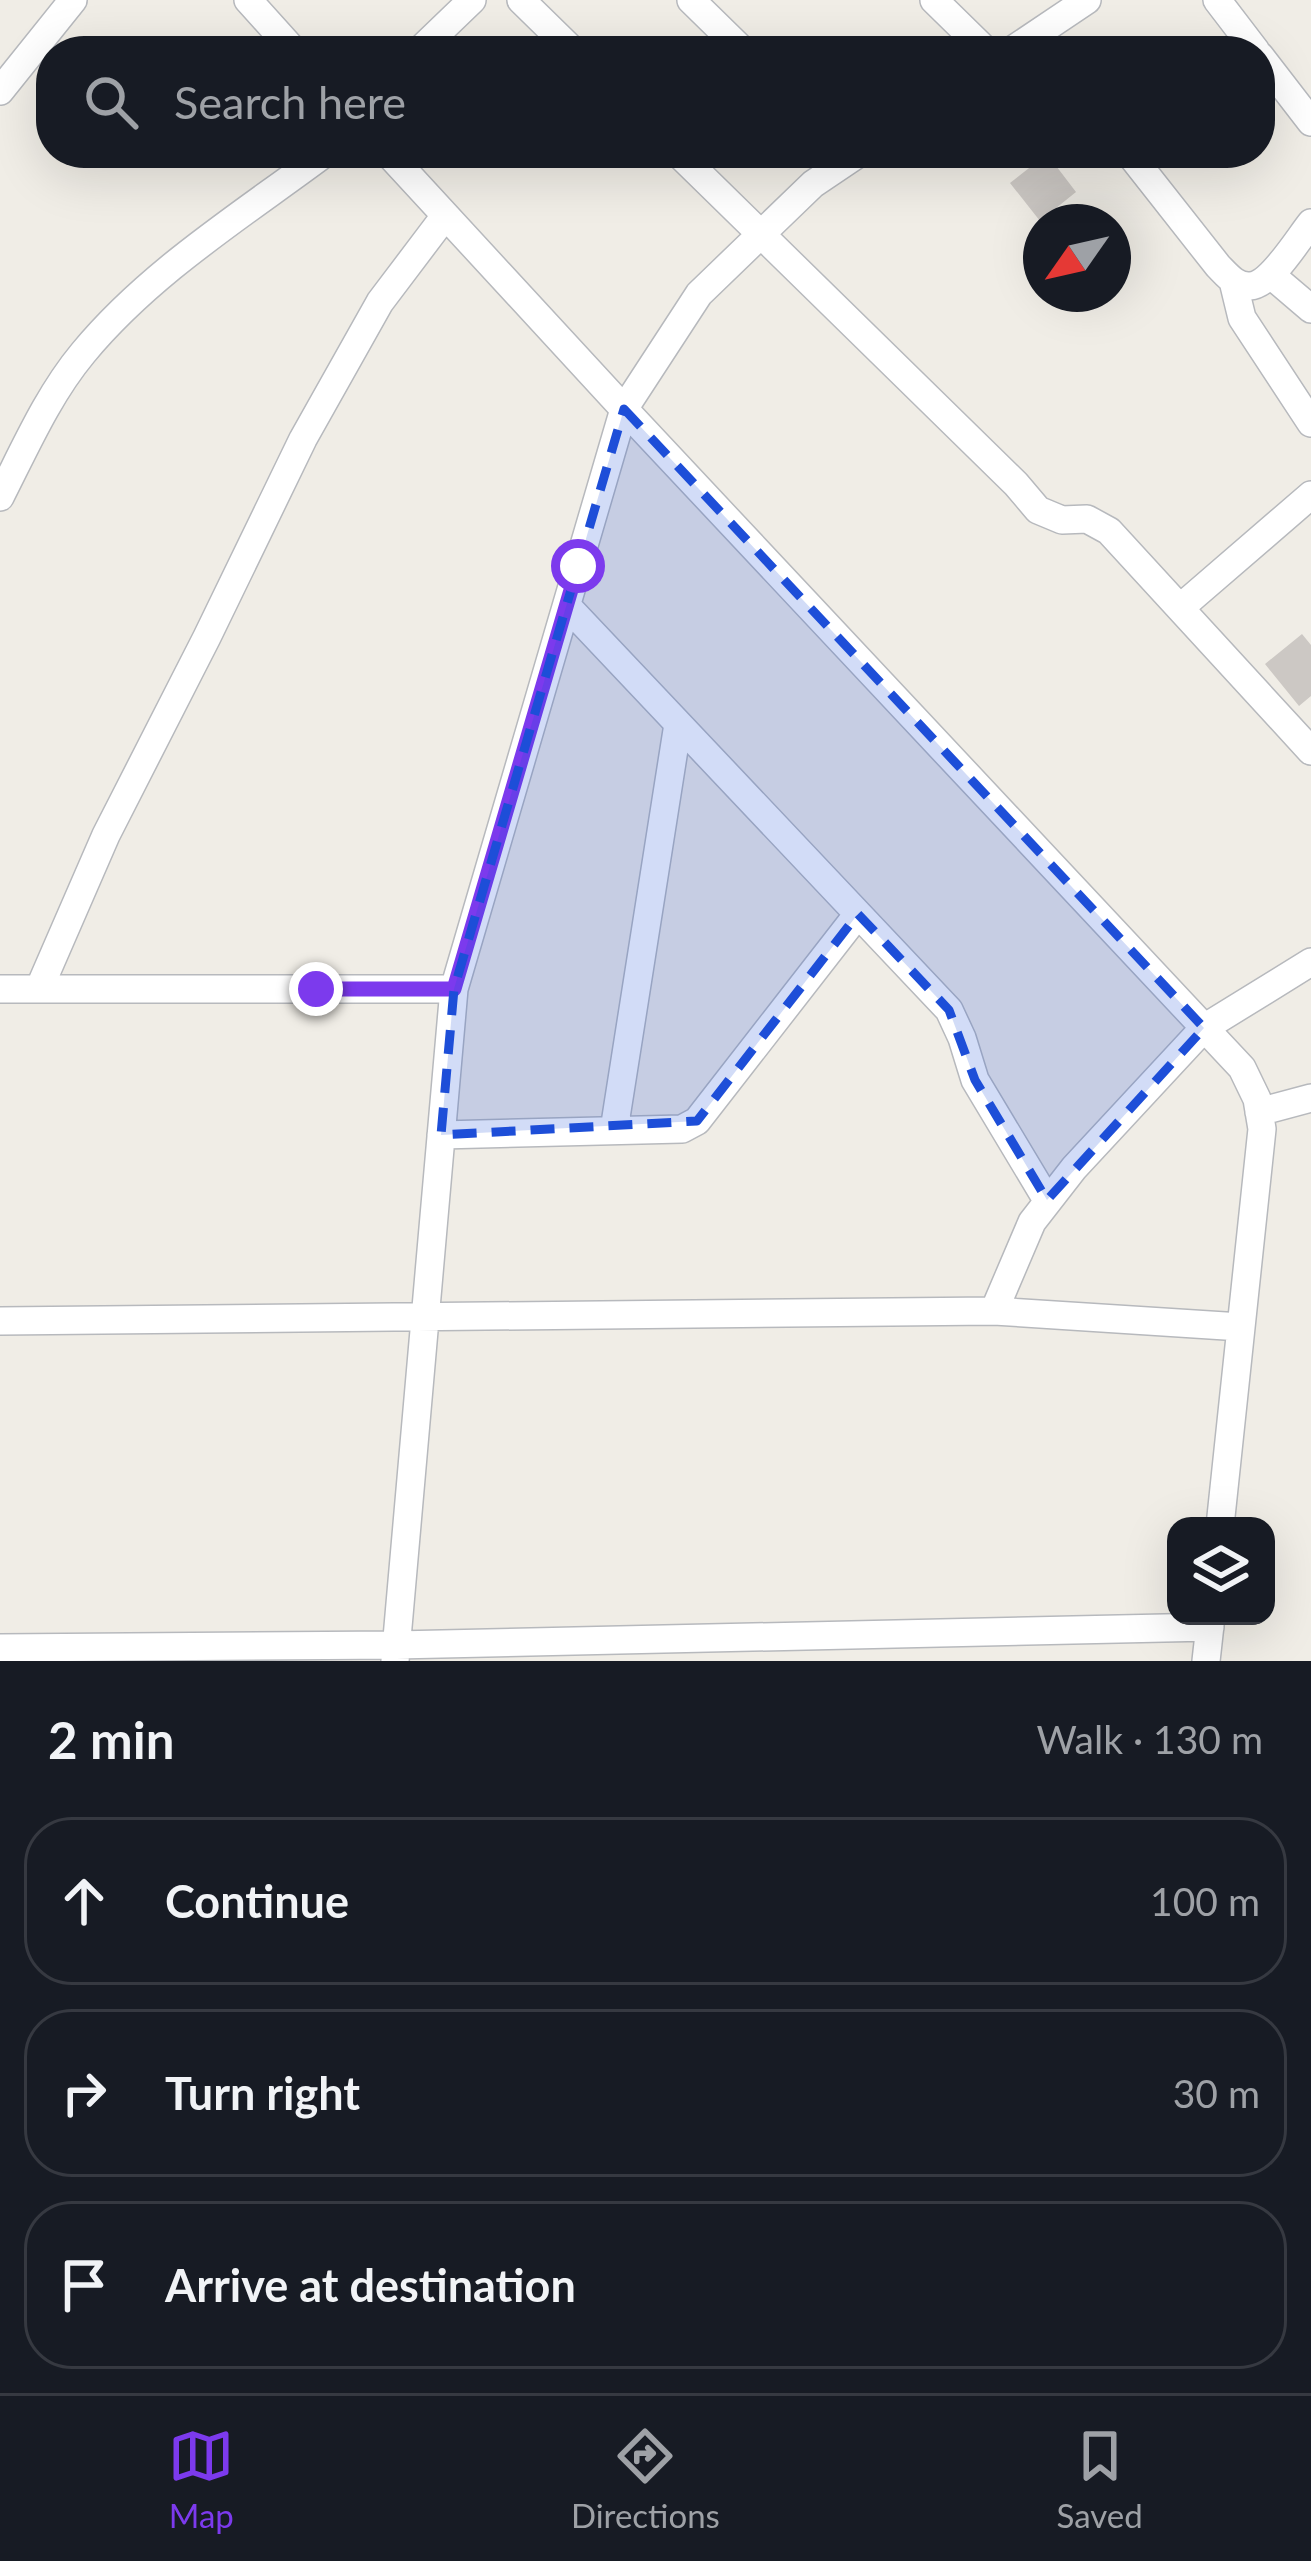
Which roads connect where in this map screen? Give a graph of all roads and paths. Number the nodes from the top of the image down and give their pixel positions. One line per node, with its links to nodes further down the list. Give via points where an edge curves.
1 (72, 0): 9 (street)
2 (248, 0): 10 (street)
3 (472, 0): 11 (street)
4 (521, 0): 12 (street)
5 (691, 0): 13 (street)
6 (934, 0): 14 (street)
7 (1087, 0): 15 (street)
8 (1217, 0): 16 (street)
9 (44, 36)
10 (280, 36)
11 (435, 36)
12 (558, 36)
13 (728, 36)
14 (971, 36)
15 (1049, 36)
16 (1245, 36)
17 (36, 46): 19 (street)
18 (1275, 75): 20 (street)
19 (0, 91)
20 (1311, 122)
21 (305, 168): 35 (street, via 211,236 95,340 52,397)
22 (402, 168): 26 (street)
23 (693, 168): 28 (street)
24 (834, 168): 28 (street)
25 (1141, 168): 30 (street)
26 (446, 216): 32 (street); 43 (street, via 380,302 303,439)
27 (1311, 223): 29 (street)
28 (761, 234): 32 (street, via 699,294); 37 (street, via 1038,510 1108,531)
29 (1270, 275): 30 (street, via 1256,286); 31 (street)
30 (1233, 281): 33 (street, via 1242,318)
31 (1311, 309)
32 (624, 410): 36 (street); 45 (street)
33 (1311, 423)
34 (1311, 495): 37 (street)
35 (0, 497)
36 (567, 606): 38 (street); 44 (street)
37 (1180, 608): 39 (street)
38 (679, 724): 40 (street); 48 (street)
39 (1311, 751)
40 (858, 914): 48 (street, via 697,1121 682,1129); 50 (street, via 949,1010 975,1080)
41 (1311, 962): 45 (street)
42 (0, 989): 43 (street)
43 (39, 989): 44 (street)
44 (454, 989): 49 (street)
45 (1204, 1028): 47 (street, via 1242,1068); 50 (street)
46 (1311, 1098): 47 (street)
47 (1259, 1112): 54 (street)
48 (614, 1130): 49 (street)
49 (441, 1135): 52 (street)
50 (1047, 1200): 51 (street)
51 (994, 1311): 52 (street); 54 (street)
52 (425, 1316): 53 (street); 59 (street)
53 (0, 1321)
54 (1241, 1327): 55 (street)
55 (1221, 1517)
56 (1167, 1624): 59 (street)
57 (1210, 1625): 60 (street)
58 (0, 1648): 59 (street)
59 (396, 1653)
60 (1206, 1661)

